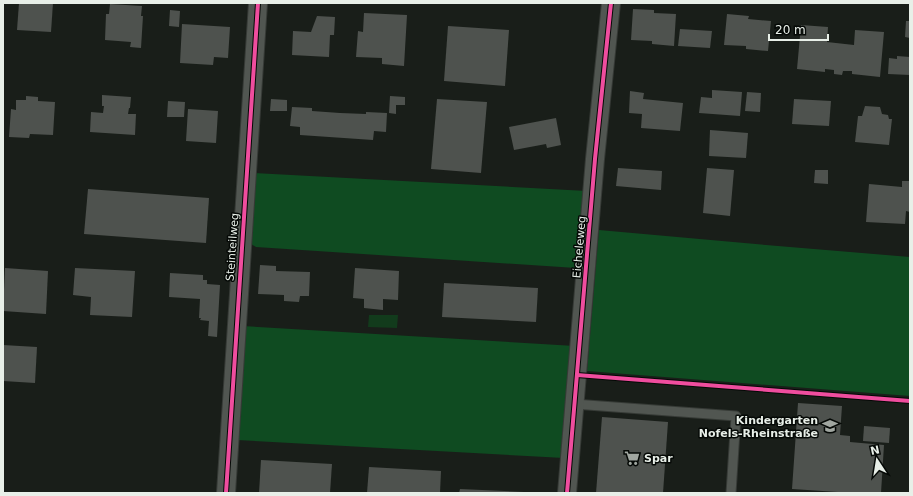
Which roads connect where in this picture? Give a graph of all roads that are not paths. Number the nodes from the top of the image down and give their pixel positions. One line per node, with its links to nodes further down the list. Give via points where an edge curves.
1 (258, 3): 4 (street, Steinteilweg)
2 (611, 3): 3 (street, Eicheleweg)
3 (574, 404): 5 (street, Eicheleweg); 6 (lane, via 736,416)
4 (226, 493)
5 (567, 493)
6 (731, 493)

